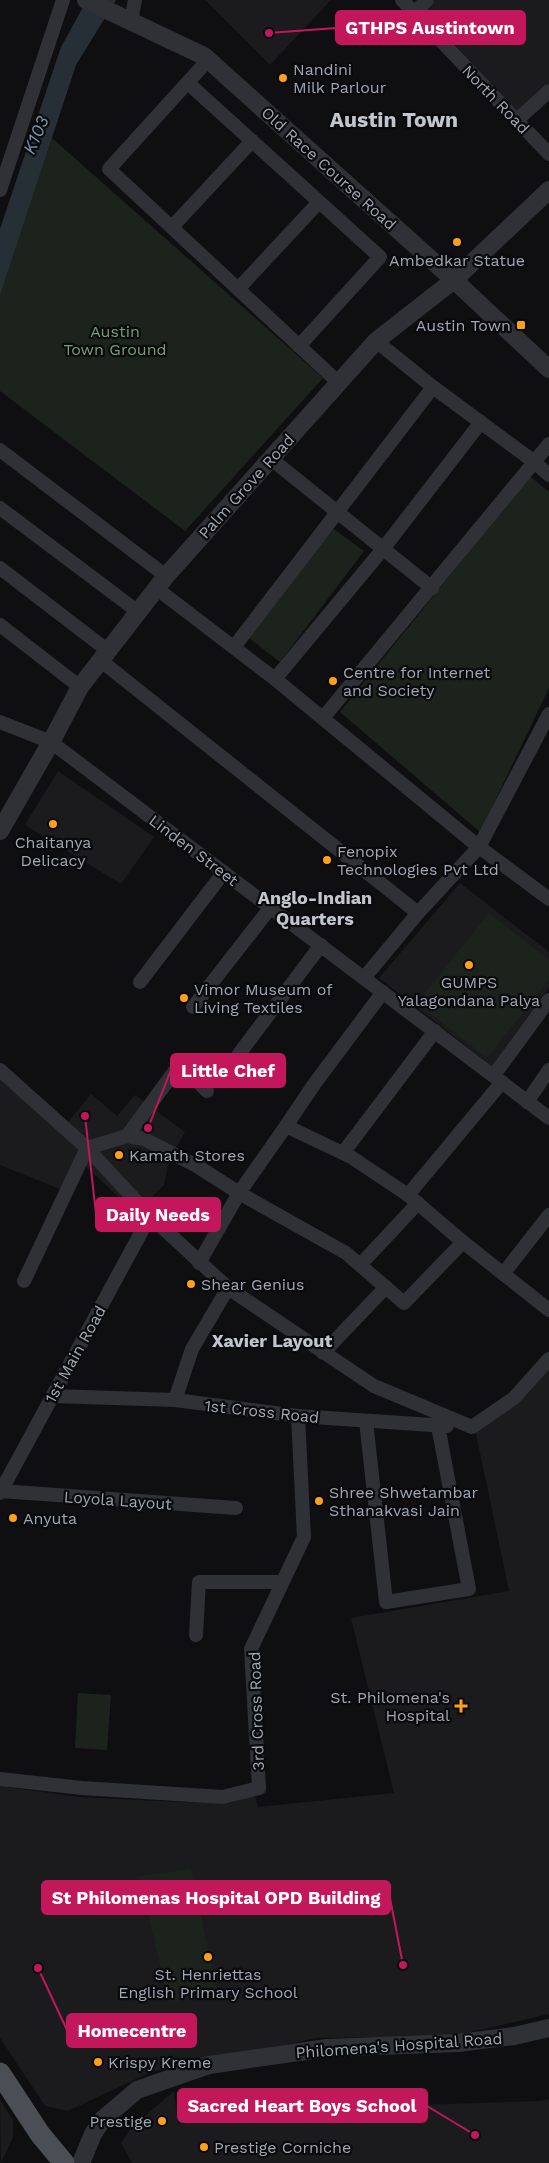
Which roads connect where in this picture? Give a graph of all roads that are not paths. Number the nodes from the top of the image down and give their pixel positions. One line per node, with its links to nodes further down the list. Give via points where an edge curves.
1 (63, 0): 14 (street)
2 (86, 0): 7 (street, Old Race Course Road)
3 (136, 0): 7 (street)
4 (402, 0): 6 (street, North Road)
5 (427, 0): 6 (street)
6 (414, 13): 11 (street, North Road)
7 (131, 21): 8 (street, Old Race Course Road)
8 (208, 60): 9 (street); 18 (street, Old Race Course Road)
9 (188, 83): 12 (street); 17 (street, via 109,169)
10 (549, 91): 11 (street)
11 (517, 120): 13 (street, North Road)
12 (252, 140): 16 (street); 17 (street)
13 (549, 154)
14 (0, 190)
15 (549, 190): 18 (street, Palm Grove Road)
16 (319, 202): 19 (street); 21 (street, via 380,258)
17 (172, 227): 19 (street)
18 (454, 280): 20 (street, Palm Grove Road); 22 (street, Old Race Course Road)
19 (238, 289): 21 (street)
20 (376, 341): 23 (street, Palm Grove Road); 24 (street)
21 (299, 346): 23 (street)
22 (549, 369)
23 (339, 383): 28 (street, Palm Grove Road)
24 (433, 387): 25 (street); 32 (street)
25 (481, 422): 29 (street); 33 (street)
26 (549, 444): 29 (street)
27 (0, 450): 35 (street)
28 (270, 458): 32 (street); 35 (street, Palm Grove Road)
29 (533, 461): 30 (street); 36 (street)
30 (549, 475)
31 (0, 508): 37 (street)
32 (336, 512): 33 (street); 39 (street)
33 (383, 549): 36 (street); 41 (street)
34 (0, 568): 40 (street)
35 (161, 582): 37 (street, Palm Grove Road); 39 (street)
36 (432, 588): 44 (street)
37 (137, 611): 40 (street, Palm Grove Road)
38 (0, 626): 42 (street)
39 (234, 647): 41 (street)
40 (104, 655): 42 (street, Palm Grove Road); 52 (street)
41 (275, 679): 44 (street)
42 (80, 687): 46 (street, Palm Grove Road)
43 (549, 714): 48 (street)
44 (323, 718): 48 (street)
45 (0, 722): 46 (street, Linden Street)
46 (51, 742): 47 (street, Palm Grove Road); 49 (street, Linden Street)
47 (0, 831)
48 (479, 847): 50 (street); 52 (street)
49 (224, 872): 51 (street, Linden Street); 55 (street)
50 (549, 899)
51 (270, 907): 53 (street, Linden Street); 58 (street)
52 (418, 913): 54 (street)
53 (322, 945): 54 (street, Linden Street); 60 (street)
54 (364, 978): 56 (street, Linden Street)
55 (140, 982)
56 (383, 992): 59 (street, Linden Street); 67 (street)
57 (549, 1000): 63 (street)
58 (193, 1007)
59 (436, 1031): 63 (street, Linden Street); 70 (street)
60 (239, 1054)
61 (0, 1070): 69 (street)
62 (549, 1070): 65 (street)
63 (498, 1078): 65 (street, Linden Street); 72 (street)
64 (207, 1091): 68 (street, via 180,1064)
65 (527, 1102): 66 (street, Linden Street)
66 (549, 1118)
67 (286, 1126): 70 (street); 71 (street)
68 (127, 1136): 69 (street); 71 (street, via 144,1139 197,1166)
69 (87, 1148): 74 (street); 79 (street)
70 (343, 1153): 72 (street)
71 (239, 1193): 76 (street); 77 (street, via 346,1253)
72 (413, 1199): 75 (street); 77 (street)
73 (549, 1215): 78 (street)
74 (150, 1216): 76 (street); 85 (street, 1st Main Road)
75 (463, 1242): 78 (street); 80 (street, via 404,1303)
76 (199, 1262): 81 (street)
77 (360, 1265): 80 (street)
78 (503, 1274): 82 (street)
79 (24, 1281)
80 (386, 1287): 83 (street)
81 (228, 1288): 83 (street); 86 (street, via 192,1349)
82 (549, 1310)
83 (323, 1353): 90 (street, via 374,1386)
84 (549, 1359): 90 (street, via 514,1398)
85 (52, 1396): 86 (street, 1st Cross Road); 91 (street, 1st Main Road)
86 (175, 1400): 87 (street, 1st Cross Road)
87 (298, 1416): 88 (street, 1st Cross Road); 93 (street, 3rd Cross Road, via 304,1537)
88 (366, 1421): 89 (street, 1st Cross Road); 89 (street, via 386,1602 469,1589)
89 (438, 1426): 90 (street, 1st Cross Road)
90 (472, 1427)
91 (1, 1492): 92 (street, Loyola Layout)
92 (236, 1508)
93 (282, 1582): 94 (street, via 200,1582); 95 (street, 3rd Cross Road, via 251,1649 259,1788 223,1797)
94 (196, 1635)
95 (0, 1779)
96 (549, 2028): 99 (street, Philomena's Hospital Road, via 458,2043 327,2048 209,2065 137,2090 103,2119)
97 (0, 2073): 98 (main road, via 40,2134)
98 (64, 2163)
99 (81, 2163)

